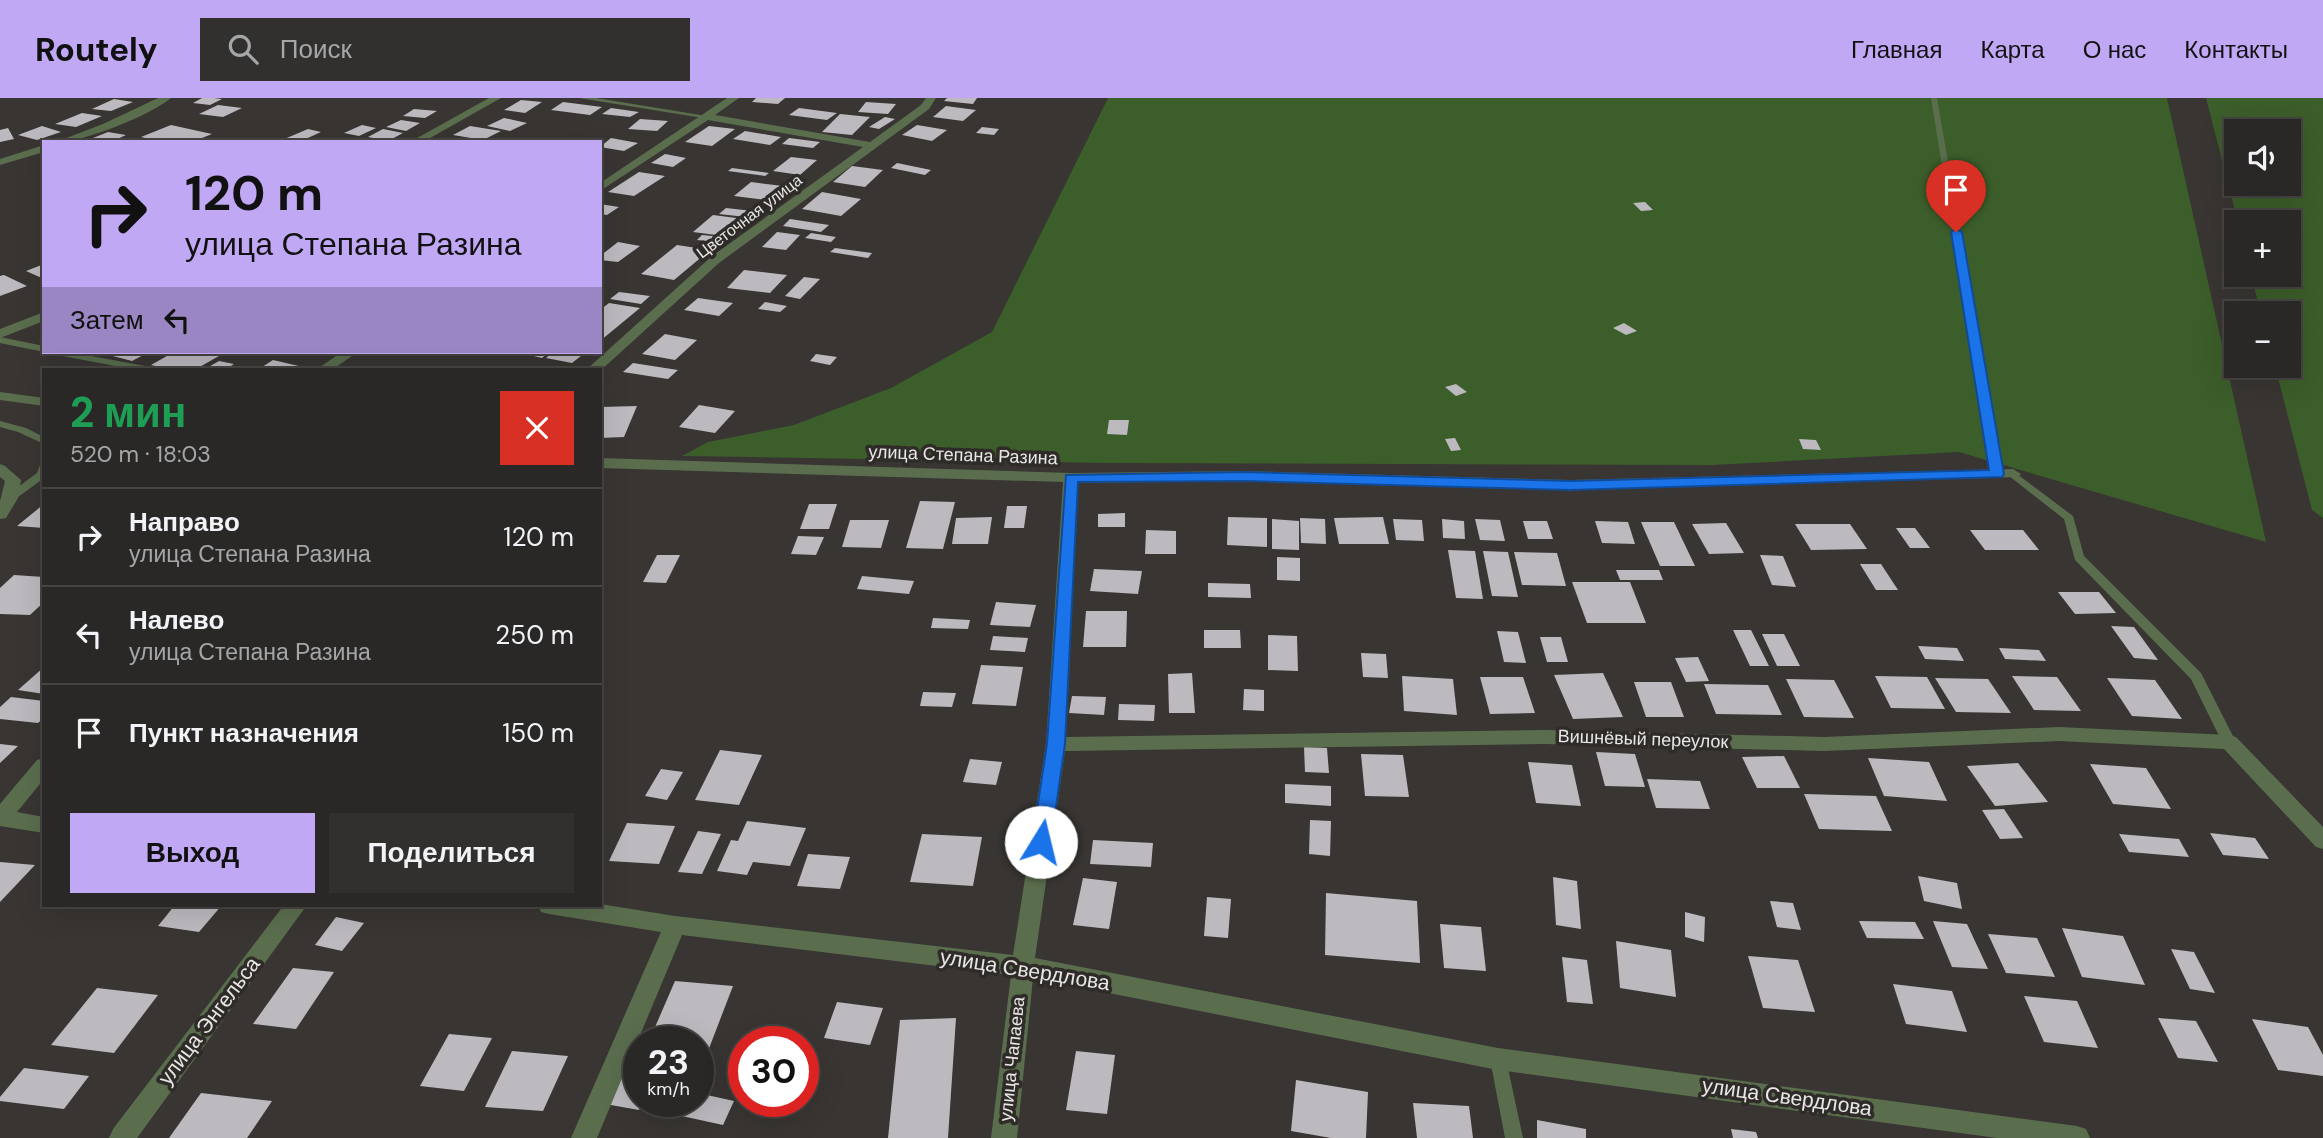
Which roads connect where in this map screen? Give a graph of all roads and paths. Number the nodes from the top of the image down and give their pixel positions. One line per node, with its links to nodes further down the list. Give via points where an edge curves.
1 (166, 98): 8 (street)
2 (496, 98): 9 (street)
3 (582, 98): 7 (lane)
4 (734, 98): 7 (street)
5 (931, 98): 10 (street, Цветочная улица)
6 (1934, 98): 30 (lane)
7 (709, 117): 10 (street); 13 (street)
8 (67, 140)
9 (419, 140)
10 (870, 145): 22 (street, Цветочная улица, via 715,260)
11 (42, 149): 12 (street)
12 (0, 162)
13 (602, 187)
14 (42, 317): 15 (street)
15 (0, 334)
16 (0, 340): 17 (lane)
17 (42, 349)
18 (67, 354): 20 (lane)
19 (348, 354): 21 (street)
20 (140, 368)
21 (326, 368)
22 (595, 368)
23 (0, 396): 24 (street)
24 (42, 402)
25 (0, 424): 26 (lane)
26 (42, 440)
27 (603, 466): 31 (street, улица Степана Разина)
28 (0, 470): 32 (street, via 13,480)
29 (42, 474): 32 (lane)
30 (2005, 474): 31 (street, улица Степана Разина, via 1570,485); 34 (lane, via 2069,518 2079,557 2196,676)
31 (1071, 478): 35 (street, улица Чапаева)
32 (10, 498): 33 (street)
33 (0, 514)
34 (2229, 742): 35 (street, Вишнёвый переулок, via 2059,734 1824,744 1545,737); 39 (street)
35 (1056, 744): 43 (street, улица Чапаева)
36 (42, 767): 37 (street)
37 (0, 818): 38 (street)
38 (42, 825)
39 (2323, 841)
40 (295, 907): 46 (street, улица Энгельса)
41 (562, 907): 42 (street, улица Свердлова)
42 (675, 925): 43 (street, улица Свердлова); 47 (street)
43 (1023, 966): 44 (street, улица Свердлова); 48 (street, улица Чапаева)
44 (1497, 1059): 45 (street, улица Свердлова); 49 (lane)
45 (1957, 1128): 50 (street, улица Свердлова)
46 (122, 1138)
47 (584, 1138)
48 (1003, 1138)
49 (1514, 1138)
50 (2077, 1138)

